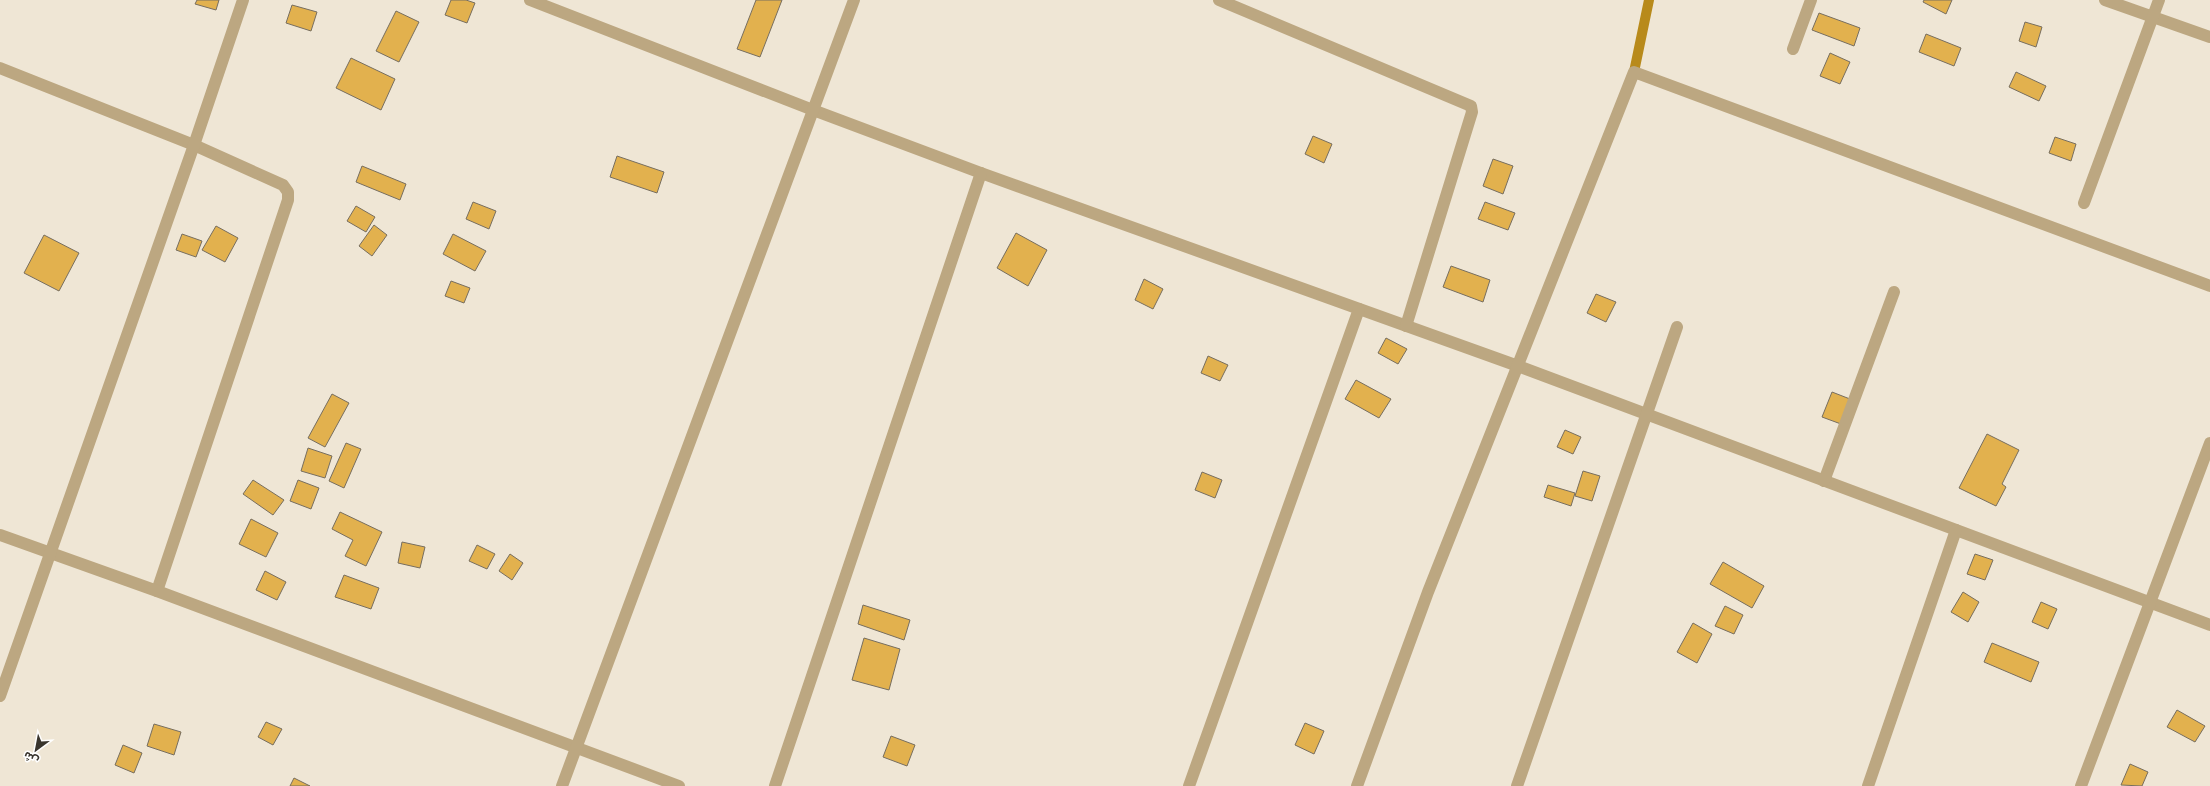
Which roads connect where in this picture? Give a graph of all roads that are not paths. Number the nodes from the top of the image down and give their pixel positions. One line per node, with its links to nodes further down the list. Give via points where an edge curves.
1 (243, 0): 13 (street)
2 (530, 0): 12 (street)
3 (854, 0): 12 (street)
4 (1219, 0): 19 (street, via 1471,106 1472,112)
5 (1811, 0): 10 (street)
6 (2105, 0): 8 (street)
7 (2159, 0): 8 (street)
8 (2153, 17): 9 (street); 15 (street)
9 (2210, 37)
10 (1793, 49)
11 (0, 68): 13 (street)
12 (813, 110): 14 (street); 32 (street)
13 (194, 145): 27 (street); 28 (street, via 283,185 288,197)
14 (981, 173): 18 (street); 35 (street)
15 (2084, 203)
16 (2210, 286): 21 (street, via 1634,72)
17 (1894, 292): 24 (street)
18 (1359, 309): 19 (street); 36 (street)
19 (1406, 326): 21 (street)
20 (1677, 327): 22 (street)
21 (1518, 366): 22 (street); 37 (street, via 1428,592)
22 (1646, 415): 24 (street); 38 (street)
23 (2210, 442): 29 (street)
24 (1824, 481): 25 (street)
25 (1956, 530): 29 (street); 39 (street)
26 (0, 535): 27 (street)
27 (50, 554): 28 (street); 31 (street)
28 (157, 591): 32 (street)
29 (2150, 603): 30 (street); 40 (street)
30 (2210, 625)
31 (0, 696)
32 (576, 748): 33 (street); 34 (street)
33 (562, 786)
34 (679, 786)
35 (775, 786)
36 (1189, 786)
37 (1358, 786)
38 (1517, 786)
39 (1868, 786)
40 (2081, 786)

